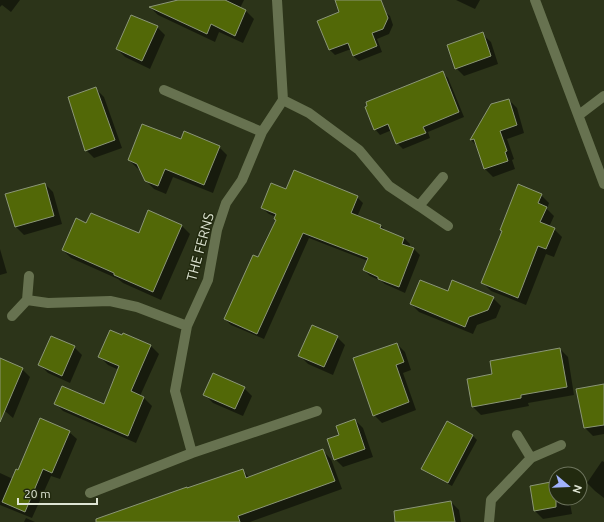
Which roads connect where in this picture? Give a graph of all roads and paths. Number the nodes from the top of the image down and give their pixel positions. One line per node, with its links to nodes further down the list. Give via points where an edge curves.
1 (277, 0): 5 (street)
2 (535, 0): 6 (street)
3 (164, 90): 7 (street)
4 (604, 96): 6 (street)
5 (283, 100): 7 (street, THE FERNS); 10 (street, via 308,113 359,150 389,186)
6 (580, 115): 9 (street)
7 (262, 132): 15 (street, THE FERNS, via 242,180 226,203 217,230 208,280)
8 (443, 177): 10 (street)
9 (604, 184)
10 (419, 206): 11 (street)
11 (448, 226)
12 (29, 276): 13 (street)
13 (27, 300): 14 (street); 15 (street, via 48,303 110,301 137,307)
14 (12, 316)
15 (187, 326): 19 (street, THE FERNS, via 175,391)
16 (317, 411): 19 (street)
17 (517, 435): 20 (street)
18 (561, 445): 20 (street)
19 (192, 453): 21 (street)
20 (531, 458): 22 (street, via 491,500)
21 (90, 493)
22 (489, 522)

